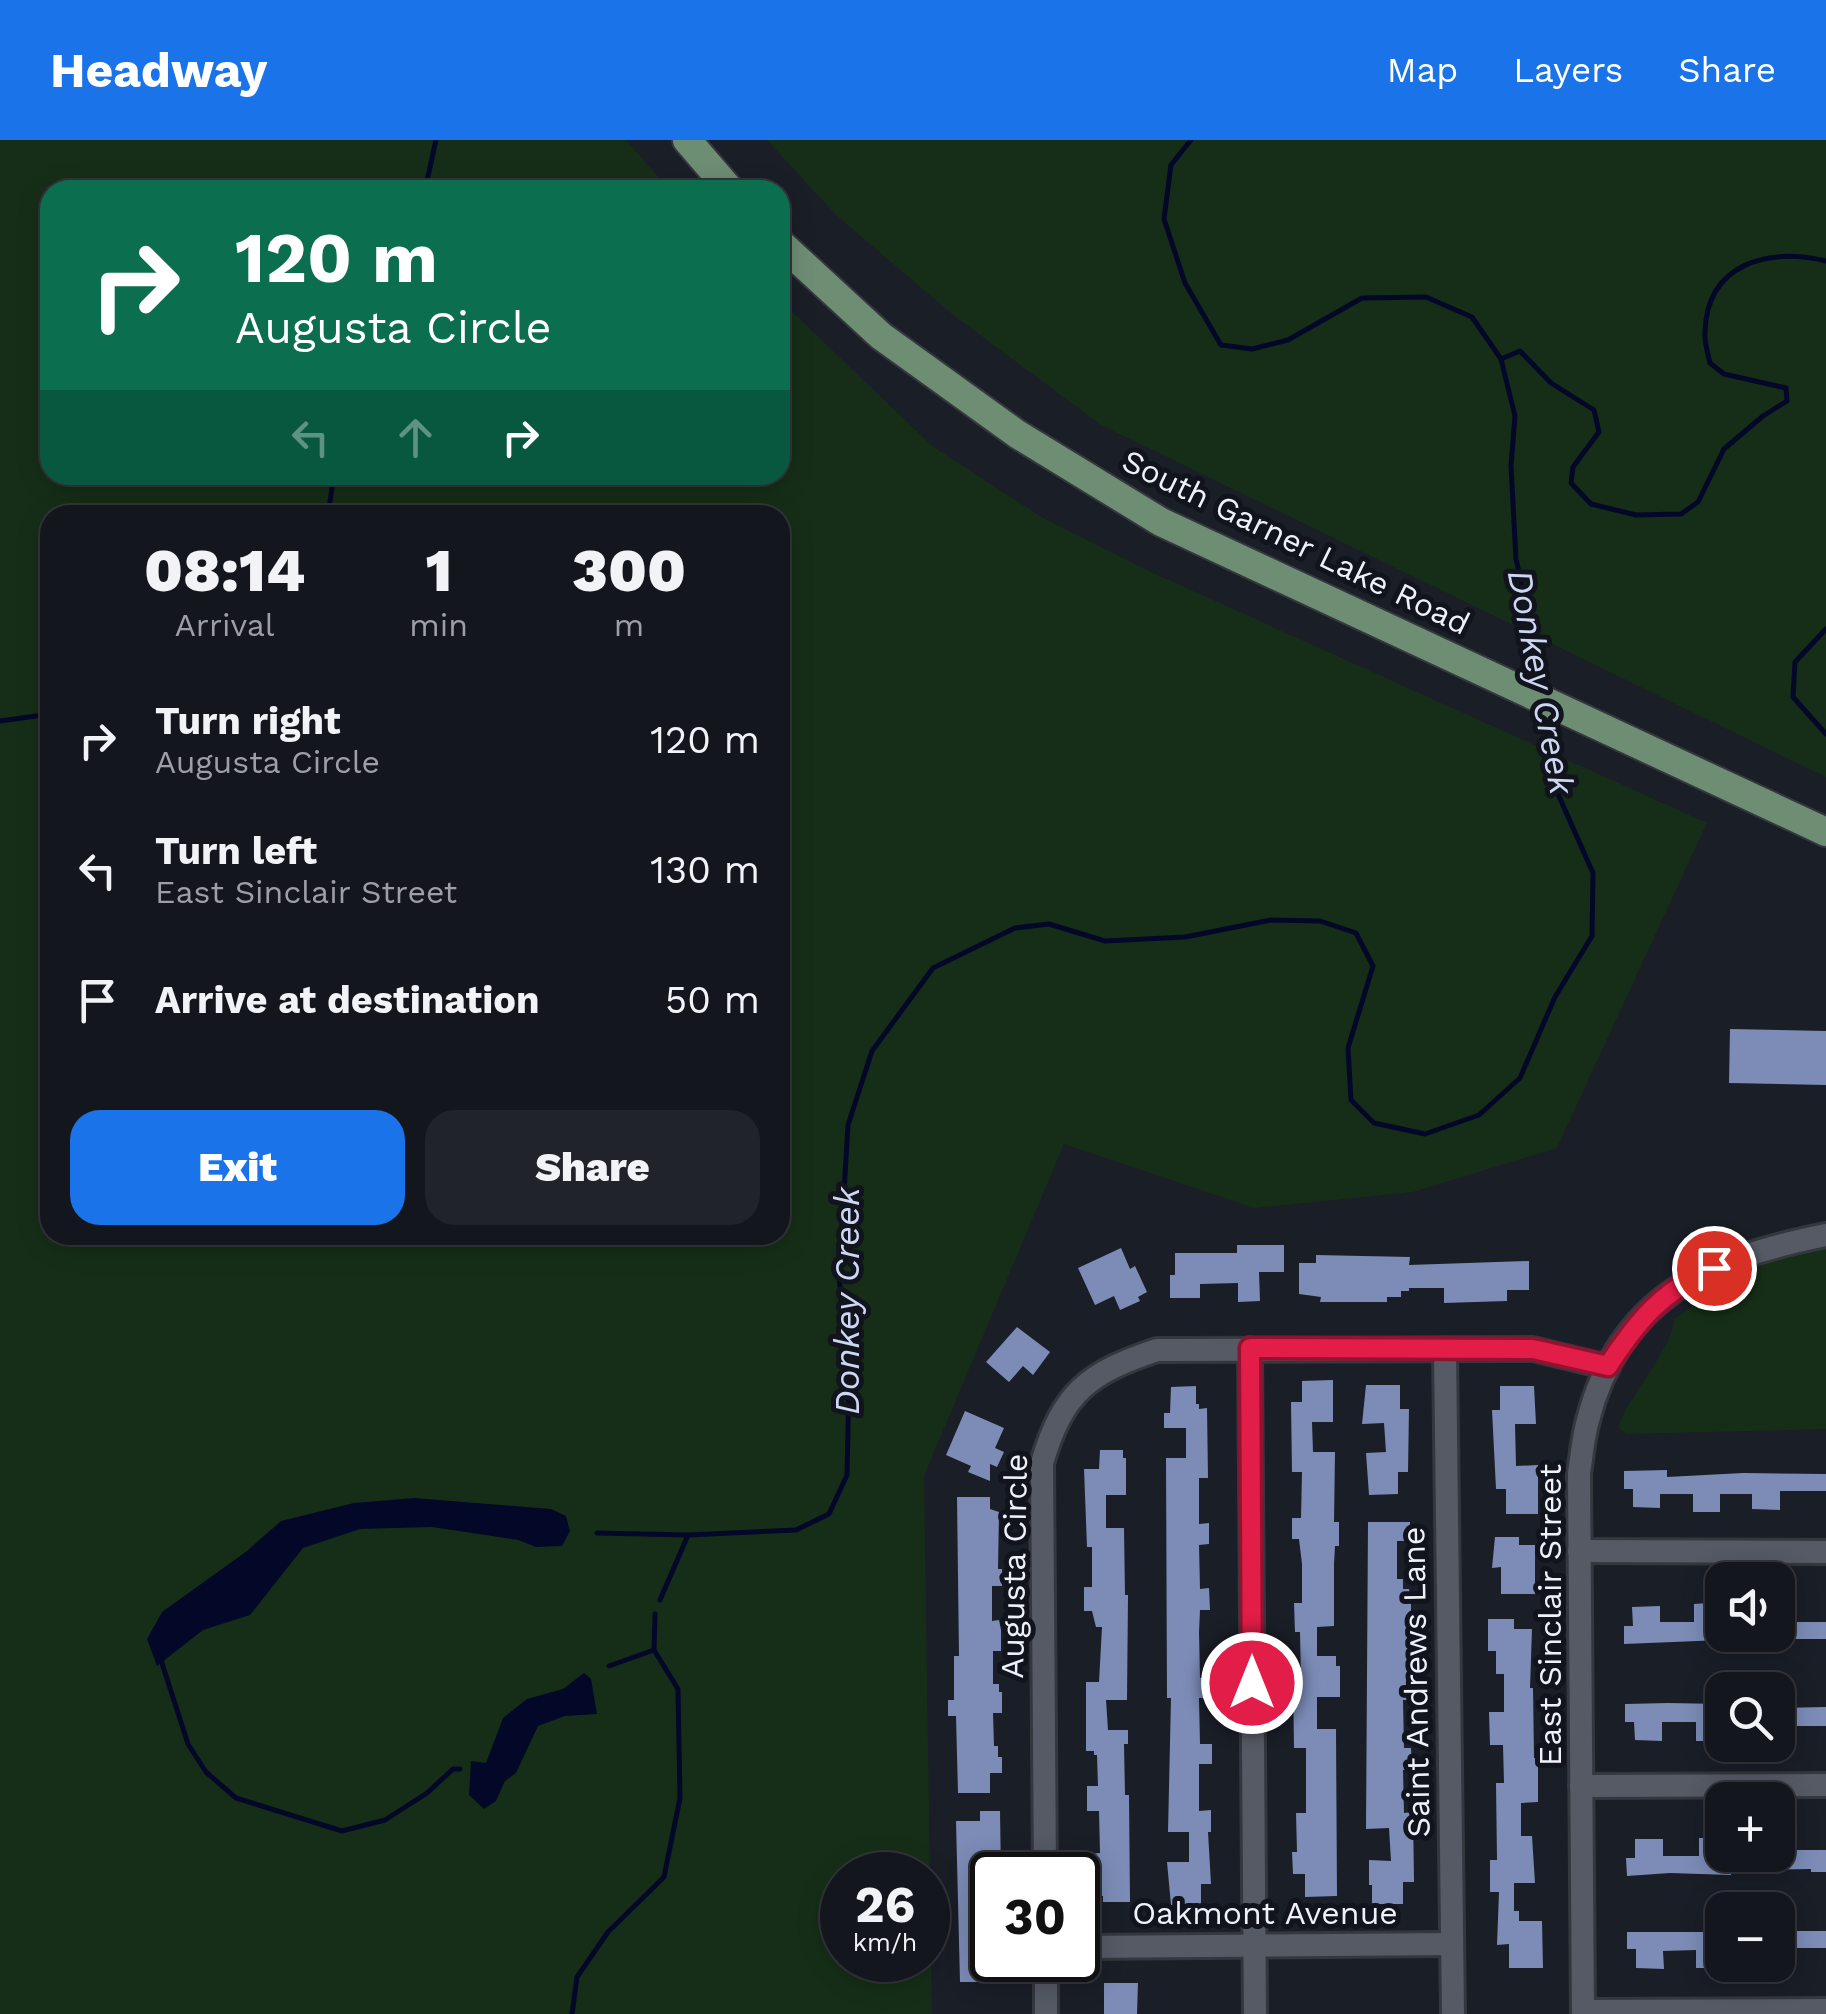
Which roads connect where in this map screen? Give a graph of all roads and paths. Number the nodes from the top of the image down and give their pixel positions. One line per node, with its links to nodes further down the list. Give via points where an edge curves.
1 (687, 140): 2 (main road)
2 (721, 180)
3 (790, 252): 4 (main road, South Garner Lake Road, via 881,336 1017,434 1161,522)
4 (1826, 832)
5 (1826, 1235): 8 (street, East Sinclair Street, via 1743,1254 1685,1281 1636,1322)
6 (1250, 1348): 7 (street, Augusta Circle); 13 (street, Augusta Circle, via 1156,1350 1115,1364 1081,1388 1054,1424 1042,1463); 15 (street)
7 (1445, 1349): 8 (street, Augusta Circle, via 1533,1349); 14 (street, Saint Andrews Lane)
8 (1608, 1366): 9 (street, East Sinclair Street, via 1588,1419 1579,1473)
9 (1580, 1551): 10 (street); 12 (street, East Sinclair Street)
10 (1826, 1552)
11 (1826, 1785): 12 (street)
12 (1581, 1786): 19 (street, East Sinclair Street)
13 (1045, 1852)
14 (1452, 1944): 15 (street, Oakmont Avenue); 22 (street, Saint Andrews Lane)
15 (1254, 1945): 16 (street, Oakmont Avenue); 21 (street)
16 (1100, 1947)
17 (1046, 1982): 20 (street)
18 (1826, 2010): 19 (street)
19 (1583, 2012)
20 (1046, 2014)
21 (1254, 2014)
22 (1453, 2014)

